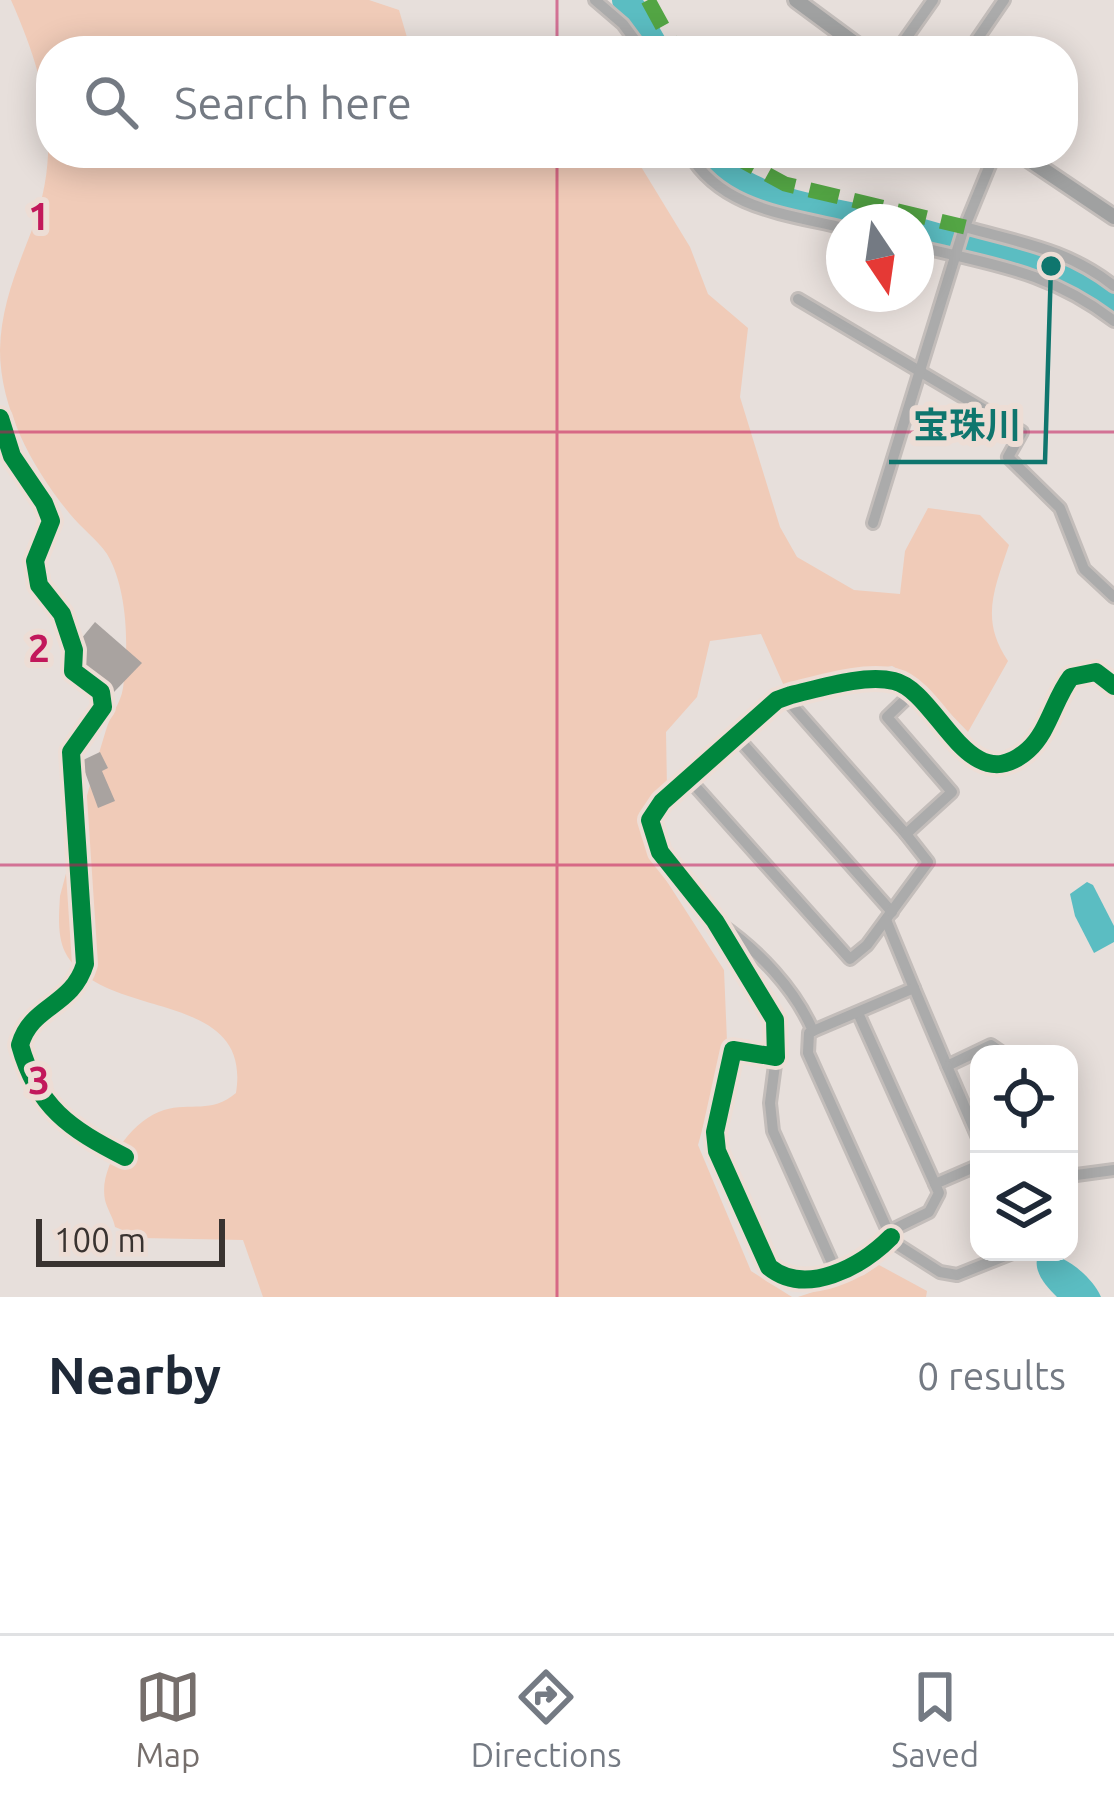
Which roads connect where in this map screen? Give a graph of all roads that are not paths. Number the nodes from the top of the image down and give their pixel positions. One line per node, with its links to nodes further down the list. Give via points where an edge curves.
1 (595, 0): 5 (street)
2 (796, 0): 6 (main road)
3 (933, 0): 7 (street)
4 (1004, 0): 8 (street)
5 (632, 36)
6 (845, 36)
7 (908, 36)
8 (979, 36)
9 (701, 168): 13 (street, via 747,204)
10 (989, 168): 14 (street)
11 (1043, 168): 12 (main road)
12 (1112, 212)
13 (826, 224)
14 (964, 229): 16 (street); 17 (street, via 1057,251)
15 (934, 249): 16 (street)
16 (957, 253): 19 (street, via 1078,294); 20 (street)
17 (1114, 286)
18 (798, 299): 20 (street)
19 (1114, 321)
20 (920, 369): 22 (street); 23 (street, via 1022,432 1008,458 1060,508 1084,569)
21 (0, 418): 39 (street, via 11,457 51,521 35,561 39,585 62,614 73,671 101,692 103,707 71,752 85,964 79,983 38,1014 20,1045 29,1076 56,1112)
22 (873, 523)
23 (1114, 597)
24 (1114, 686): 25 (street, via 1096,672 1071,677 1032,747 988,762 968,754)
25 (913, 692): 26 (street, via 886,680); 29 (street, via 887,716 952,792)
26 (785, 697): 27 (street); 29 (street)
27 (736, 736): 28 (street); 30 (street)
28 (688, 778): 30 (street, via 850,959); 31 (street, via 656,809 652,832 676,876)
29 (906, 834): 30 (street, via 928,862)
30 (889, 916): 32 (street)
31 (716, 921): 34 (street, via 801,1003); 36 (street, via 775,1020)
32 (914, 988): 33 (street); 37 (street)
33 (858, 1012): 34 (street); 43 (street)
34 (813, 1031): 44 (street, via 808,1053)
35 (970, 1055): 37 (street)
36 (776, 1057): 46 (street, via 772,1131); 46 (street, via 733,1050 717,1151 780,1279 809,1285)
37 (947, 1066): 38 (street)
38 (970, 1119)
39 (125, 1157)
40 (970, 1169): 43 (street)
41 (1114, 1170): 42 (street)
42 (1078, 1175)
43 (935, 1184): 44 (street, via 929,1212)
44 (889, 1234): 45 (street, via 940,1272 956,1275); 46 (street, via 866,1262)
45 (992, 1261)
46 (837, 1274)

